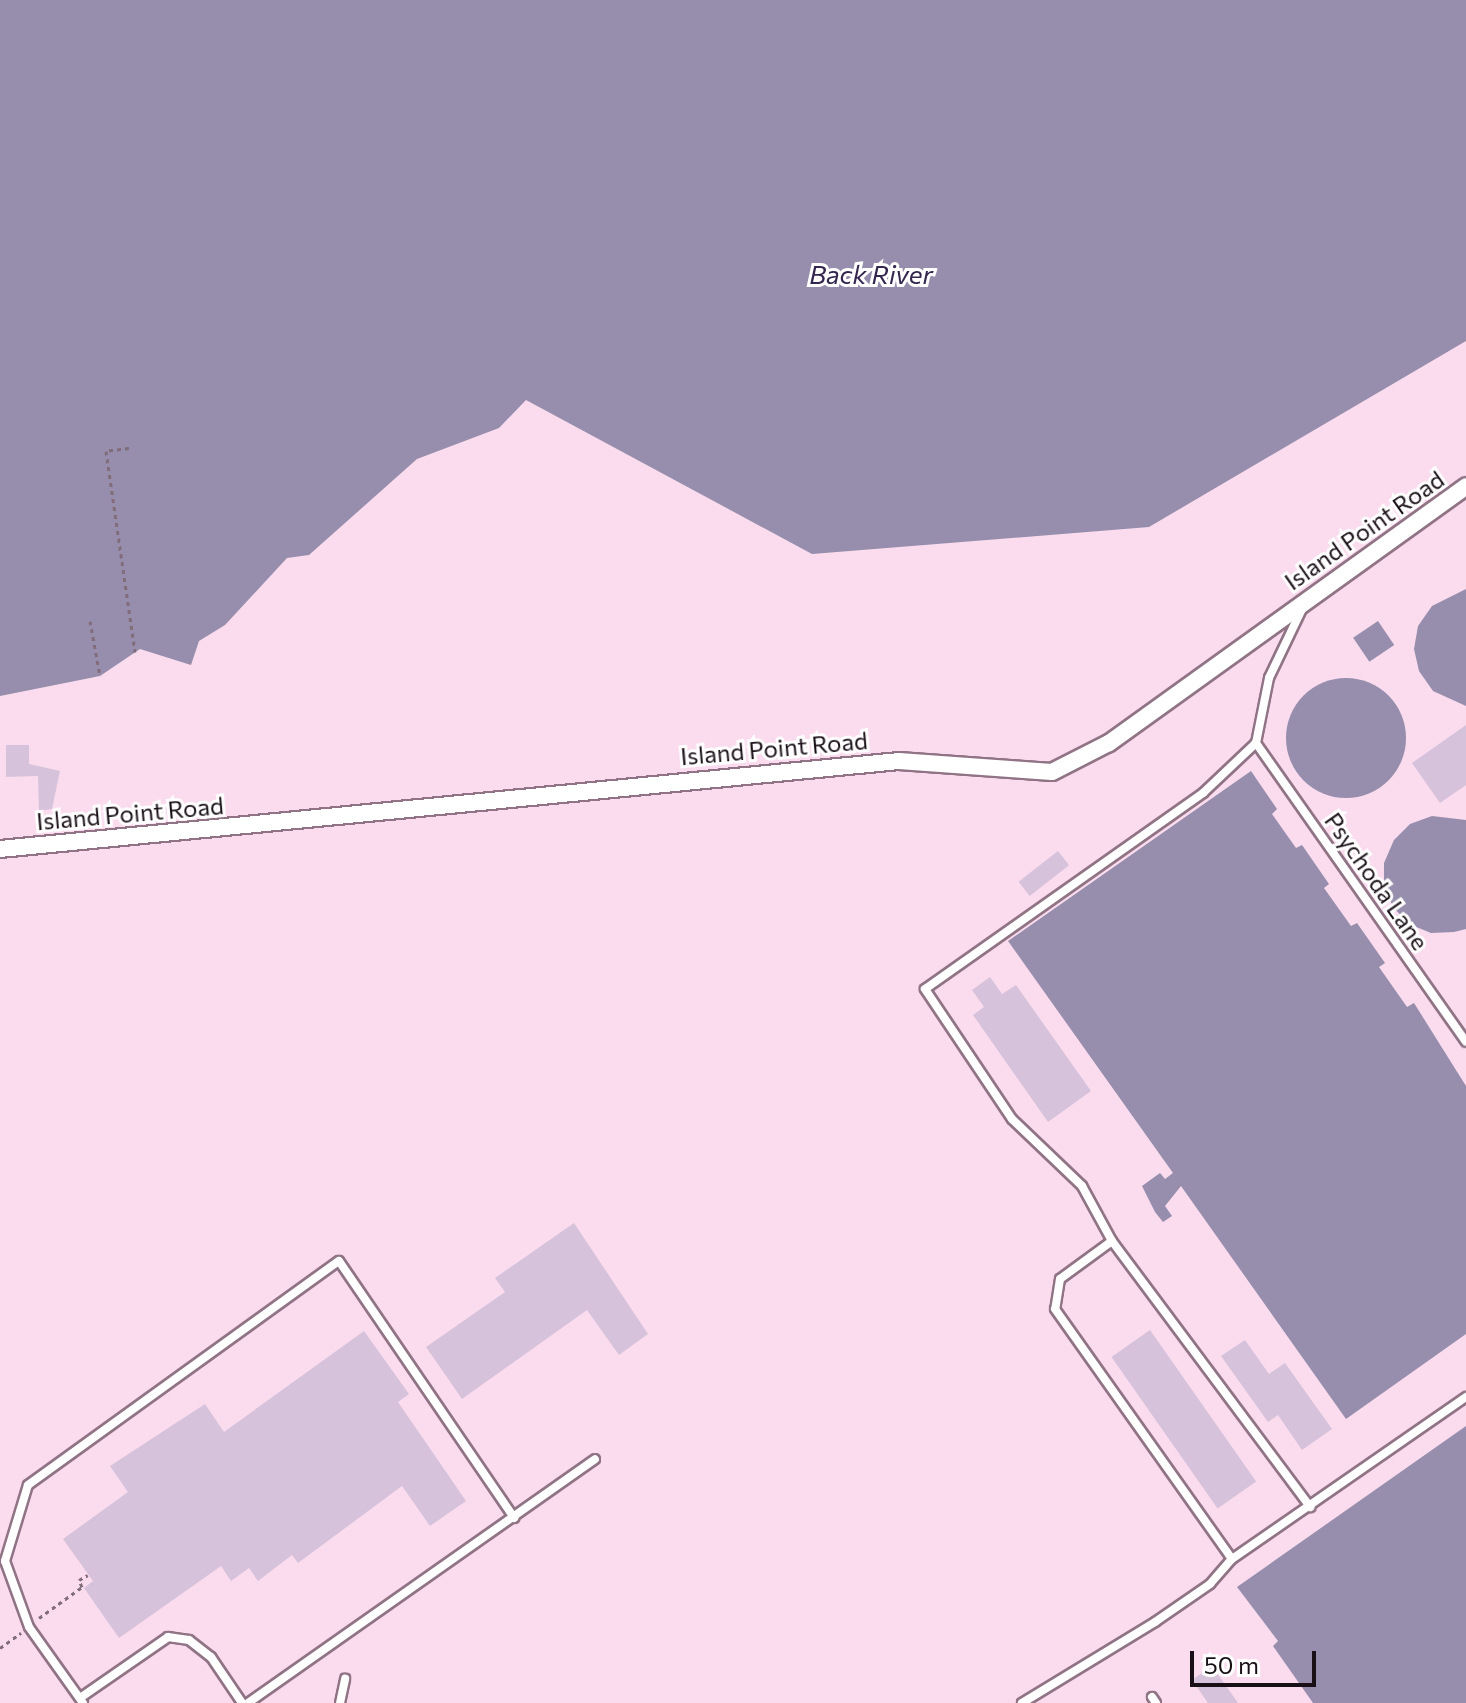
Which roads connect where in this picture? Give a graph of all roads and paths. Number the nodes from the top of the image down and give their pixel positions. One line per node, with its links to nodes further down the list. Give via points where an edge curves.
1 (129, 448): 5 (path, via 106,451)
2 (1466, 486): 3 (street, Island Point Road)
3 (1306, 600): 7 (lane, via 1269,678); 8 (street, Island Point Road, via 1109,743 1052,772 926,760 885,762)
4 (90, 621): 6 (path)
5 (135, 652)
6 (100, 676)
7 (1256, 743): 9 (lane, Psychoda Lane); 10 (lane, via 1203,793 925,989 1012,1119 1082,1186)
8 (0, 849)
9 (1466, 1042)
10 (1112, 1241): 13 (lane); 15 (lane, via 1060,1279 1055,1309)
11 (1466, 1397): 13 (lane)
12 (595, 1459): 14 (lane)
13 (1310, 1507): 15 (lane)
14 (514, 1518): 17 (lane, via 339,1261 28,1485 5,1561); 21 (lane)
15 (1232, 1559): 23 (lane, via 1210,1584 1155,1622)
16 (88, 1575): 17 (path, via 79,1580 82,1587)
17 (29, 1627): 18 (path); 20 (lane)
18 (0, 1648)
19 (345, 1679): 22 (lane)
20 (82, 1701): 21 (lane, via 168,1637 189,1640 211,1657)
21 (245, 1703)
22 (340, 1703)
23 (1022, 1703)

